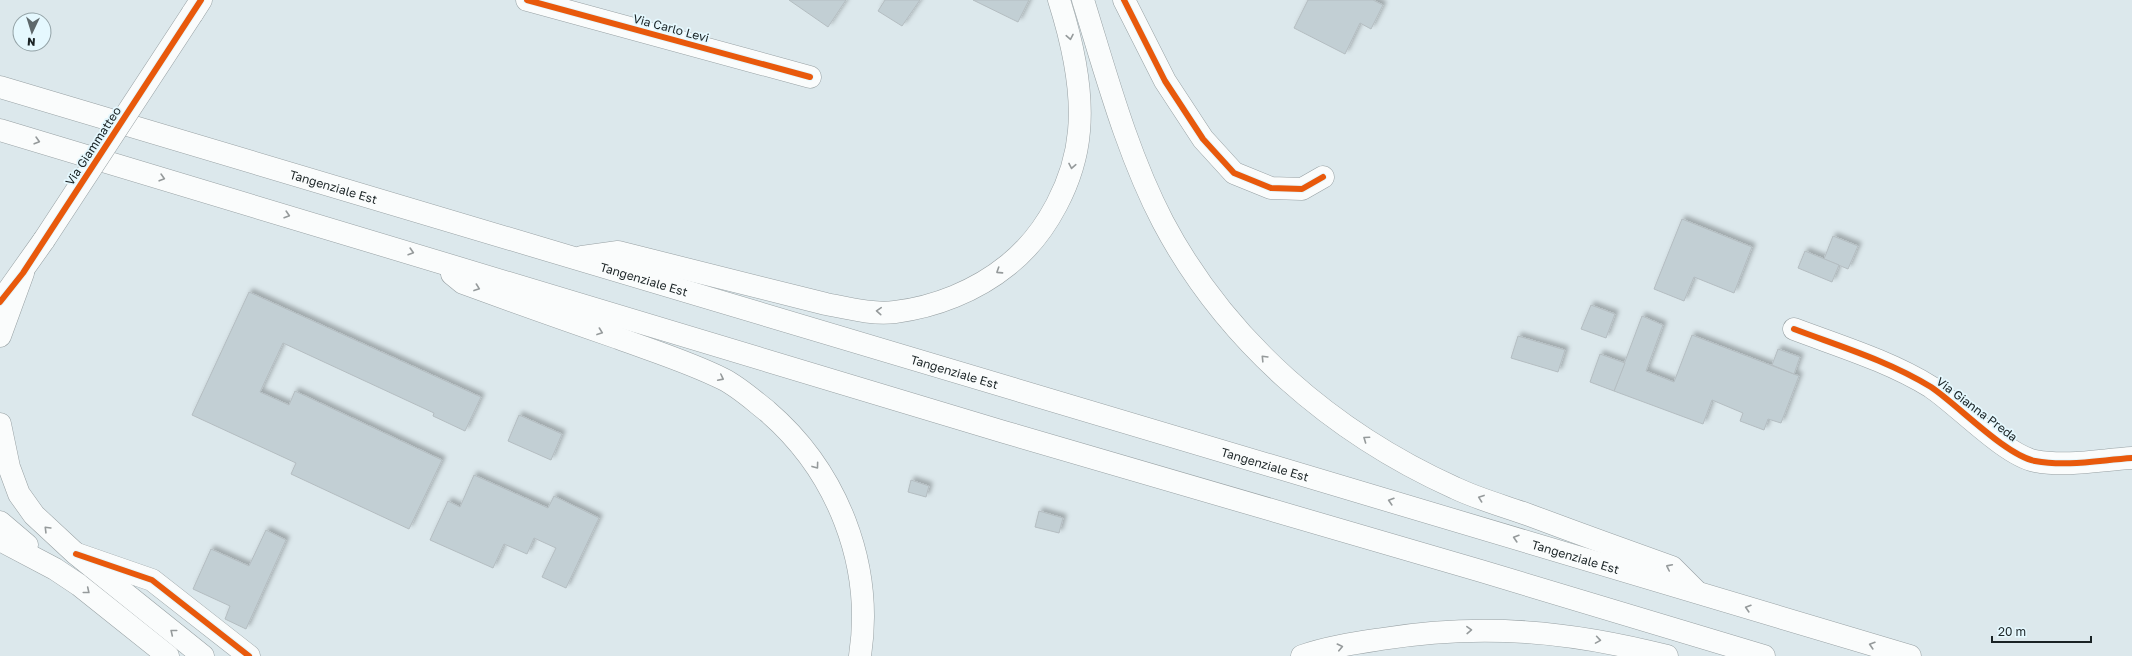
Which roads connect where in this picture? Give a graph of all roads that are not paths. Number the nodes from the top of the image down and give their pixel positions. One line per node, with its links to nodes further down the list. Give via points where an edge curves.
1 (527, 0): 6 (main road, Via Carlo Levi)
2 (1059, 0): 10 (main road, one-way to 10, via 1068,29 1079,100 1079,132 1071,173 1037,236 1008,265 952,298 893,312 858,310 618,252)
3 (1084, 0): 22 (main road, one-way to 3, via 1672,567 1457,489 1419,471 1353,430 1280,374 1219,308 1162,221 1122,121)
4 (1124, 0): 9 (main road, via 1165,81 1203,139 1234,173 1270,188 1302,189)
5 (197, 7): 12 (main road, Via Giammatteo, bridge)
6 (810, 77)
7 (0, 87): 10 (main road, Tangenziale Est)
8 (0, 130): 11 (main road, one-way to 11)
9 (1323, 177)
10 (573, 258): 22 (main road, Tangenziale Est, one-way to 10)
11 (434, 259): 26 (main road, one-way to 26, via 463,283 684,362 724,379 779,421 822,475 844,516 861,576 863,612); 29 (main road, via 1004,432)
12 (23, 273): 13 (main road, Via Giammatteo); 15 (main road)
13 (0, 302)
14 (1794, 329): 17 (main road, Via Gianna Preda, via 1886,364 1931,387 2013,450 2034,460 2070,464)
15 (0, 336)
16 (0, 424): 20 (main road, one-way to 16, via 34,515 19,494 9,467)
17 (2132, 458)
18 (0, 522): 21 (main road)
19 (0, 540): 21 (main road)
20 (76, 554): 24 (main road, one-way to 20); 25 (main road, via 152,580)
21 (55, 569): 23 (main road, one-way to 23)
22 (1697, 592): 30 (main road, Tangenziale Est, one-way to 22)
23 (168, 656)
24 (203, 656)
25 (249, 656)
26 (860, 656)
27 (1302, 656): 28 (main road, one-way to 28, via 1361,642 1428,632 1487,629 1559,634 1620,644)
28 (1667, 656)
29 (1764, 656)
30 (1910, 656)

